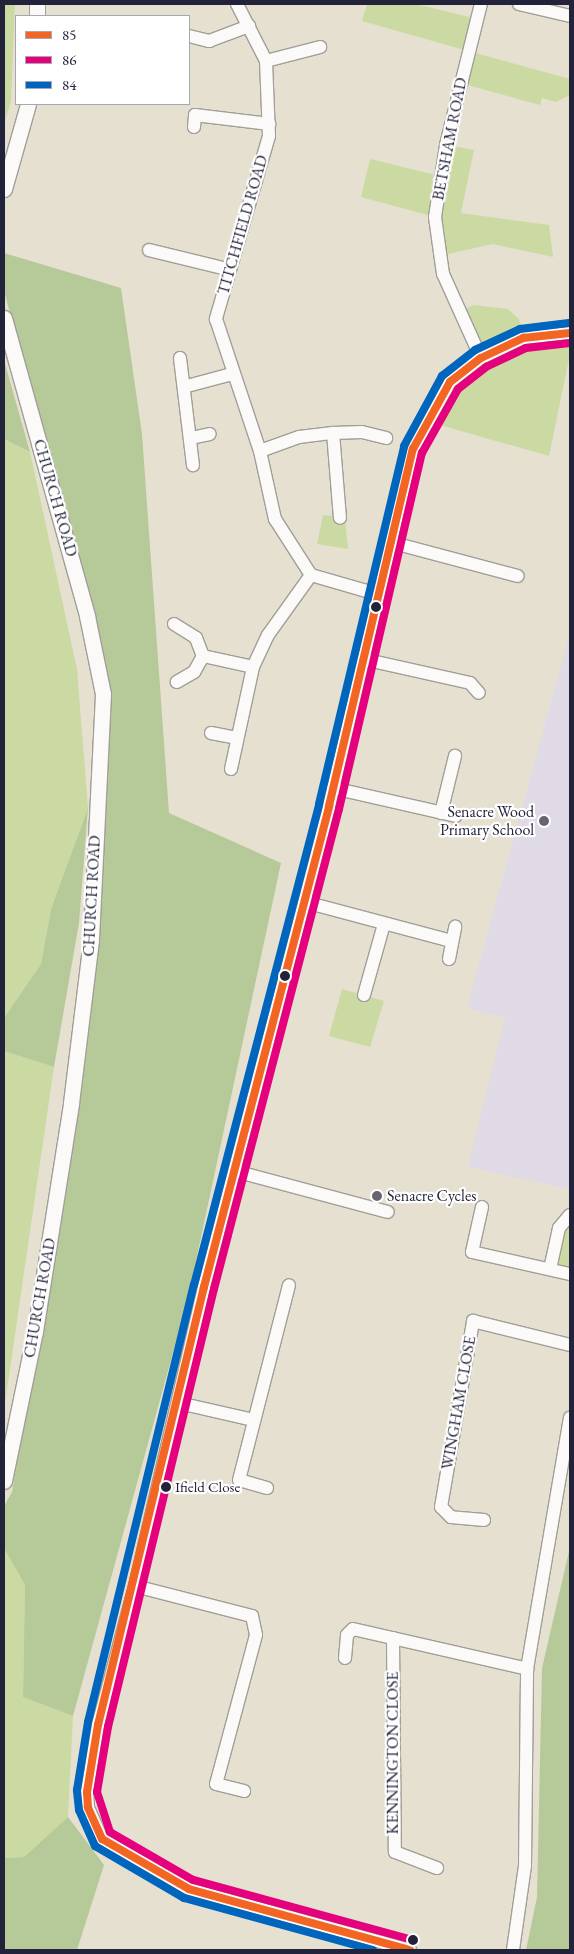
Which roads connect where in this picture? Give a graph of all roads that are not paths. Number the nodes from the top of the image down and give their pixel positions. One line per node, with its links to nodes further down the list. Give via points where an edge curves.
1 (237, 4): 5 (street, TITCHFIELD ROAD)
2 (481, 4): 18 (street, BETSHAM ROAD, via 446,145 436,217 443,274)
3 (519, 4): 4 (street)
4 (565, 11)
5 (249, 26): 6 (street, via 209,41); 8 (street, TITCHFIELD ROAD)
6 (190, 36)
7 (320, 47): 8 (street)
8 (266, 61): 10 (street, TITCHFIELD ROAD)
9 (28, 105): 12 (street)
10 (269, 124): 11 (street, via 195,115); 14 (street, TITCHFIELD ROAD)
11 (194, 127)
12 (4, 189)
13 (149, 250): 14 (street)
14 (228, 269): 19 (street, TITCHFIELD ROAD, via 216,319)
15 (4, 318): 62 (street, CHURCH ROAD, via 85,607 102,694 91,940 71,1104 35,1331)
16 (570, 332): 18 (street, via 523,338)
17 (180, 358): 20 (street)
18 (481, 358): 28 (street, via 450,382 426,421 405,472)
19 (232, 374): 20 (street); 25 (street, TITCHFIELD ROAD)
20 (187, 386): 23 (street)
21 (333, 433): 24 (street, via 362,432); 25 (street, via 299,437); 27 (street)
22 (210, 434): 23 (street)
23 (191, 438): 26 (street)
24 (386, 438)
25 (260, 451): 29 (street, TITCHFIELD ROAD, via 275,519)
26 (193, 465)
27 (340, 518)
28 (390, 542): 30 (street); 31 (street)
29 (312, 575): 31 (street); 35 (street, via 268,634)
30 (518, 576)
31 (377, 594): 34 (street)
32 (174, 624): 33 (street, via 196,638)
33 (203, 656): 35 (street); 36 (street, via 194,672)
34 (363, 659): 37 (street, via 470,683); 42 (street)
35 (253, 667): 39 (street)
36 (177, 682)
37 (479, 692)
38 (211, 733): 39 (street)
39 (237, 738): 41 (street)
40 (455, 756): 43 (street)
41 (231, 769)
42 (333, 788): 43 (street); 45 (street)
43 (441, 813): 44 (street)
44 (456, 816)
45 (305, 902): 46 (street); 51 (street)
46 (384, 924): 48 (street); 50 (street)
47 (455, 927): 48 (street)
48 (452, 941): 49 (street)
49 (449, 959)
50 (364, 995)
51 (235, 1171): 53 (street); 59 (street, via 204,1286)
52 (482, 1207): 55 (street, via 472,1252)
53 (388, 1212)
54 (570, 1215): 55 (street, via 559,1228)
55 (550, 1269): 56 (street)
56 (570, 1274)
57 (289, 1285): 61 (street)
58 (570, 1345): 64 (street, WINGHAM CLOSE, via 473,1321 441,1507 451,1517)
59 (179, 1403): 61 (street); 65 (street)
60 (570, 1418): 68 (street)
61 (254, 1420): 63 (street, via 239,1480)
62 (4, 1481)
63 (267, 1488)
64 (484, 1520)
65 (135, 1586): 69 (street, via 252,1616 256,1635 216,1784); 71 (street, via 98,1725 87,1792 88,1807 102,1839 189,1889)
66 (393, 1638): 67 (street, via 353,1628 348,1635); 68 (street); 70 (street, KENNINGTON CLOSE, via 395,1852)
67 (345, 1658)
68 (527, 1669): 72 (street, via 526,1866)
69 (244, 1791)
70 (437, 1868)
71 (406, 1950)
72 (513, 1950)

